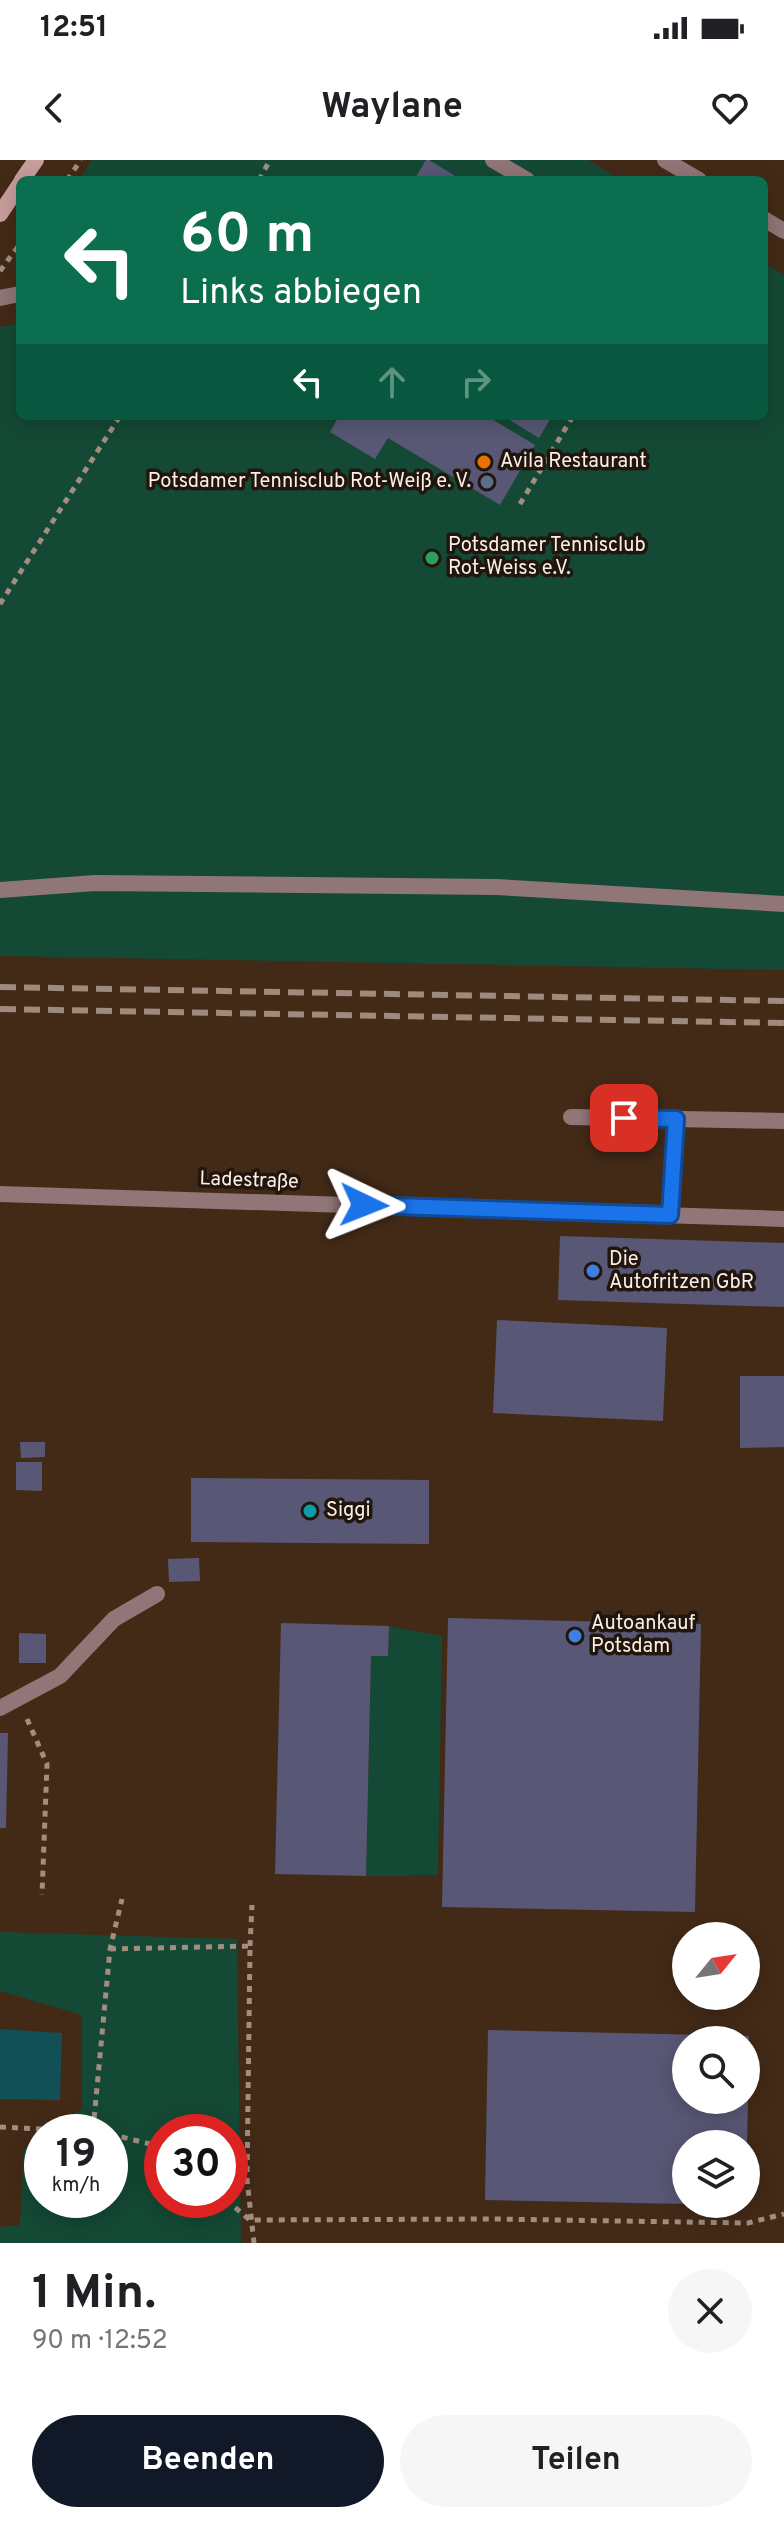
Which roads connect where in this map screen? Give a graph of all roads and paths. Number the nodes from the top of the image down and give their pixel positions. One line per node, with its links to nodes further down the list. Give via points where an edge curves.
1 (493, 160): 3 (street)
2 (665, 160): 4 (street)
3 (520, 176)
4 (692, 176)
5 (16, 187): 7 (street)
6 (16, 190): 8 (main road)
7 (0, 200)
8 (0, 214)
9 (16, 249): 10 (path)
10 (0, 271)
11 (117, 420): 14 (path)
12 (571, 420): 13 (path)
13 (520, 504)
14 (0, 604)
15 (0, 890): 16 (street, via 95,883 496,887)
16 (784, 904)
17 (571, 1117): 18 (street)
18 (676, 1119): 19 (street); 21 (street)
19 (784, 1121)
20 (0, 1194): 21 (street, Ladestraße)
21 (670, 1215): 22 (street, Ladestraße)
22 (784, 1219)
23 (157, 1594): 24 (street, via 114,1619 60,1676)
24 (19, 1700): 25 (street); 26 (path, via 47,1764)
25 (0, 1708)
26 (42, 1895)
27 (122, 1899): 30 (path)
28 (252, 1905): 29 (path)
29 (250, 1946): 30 (path); 36 (path)
30 (110, 1949): 31 (path)
31 (95, 2114)
32 (0, 2127): 33 (path)
33 (24, 2128)
34 (784, 2214): 36 (path, via 748,2223)
35 (248, 2218): 36 (path)
36 (250, 2220): 37 (path)
37 (254, 2243)

